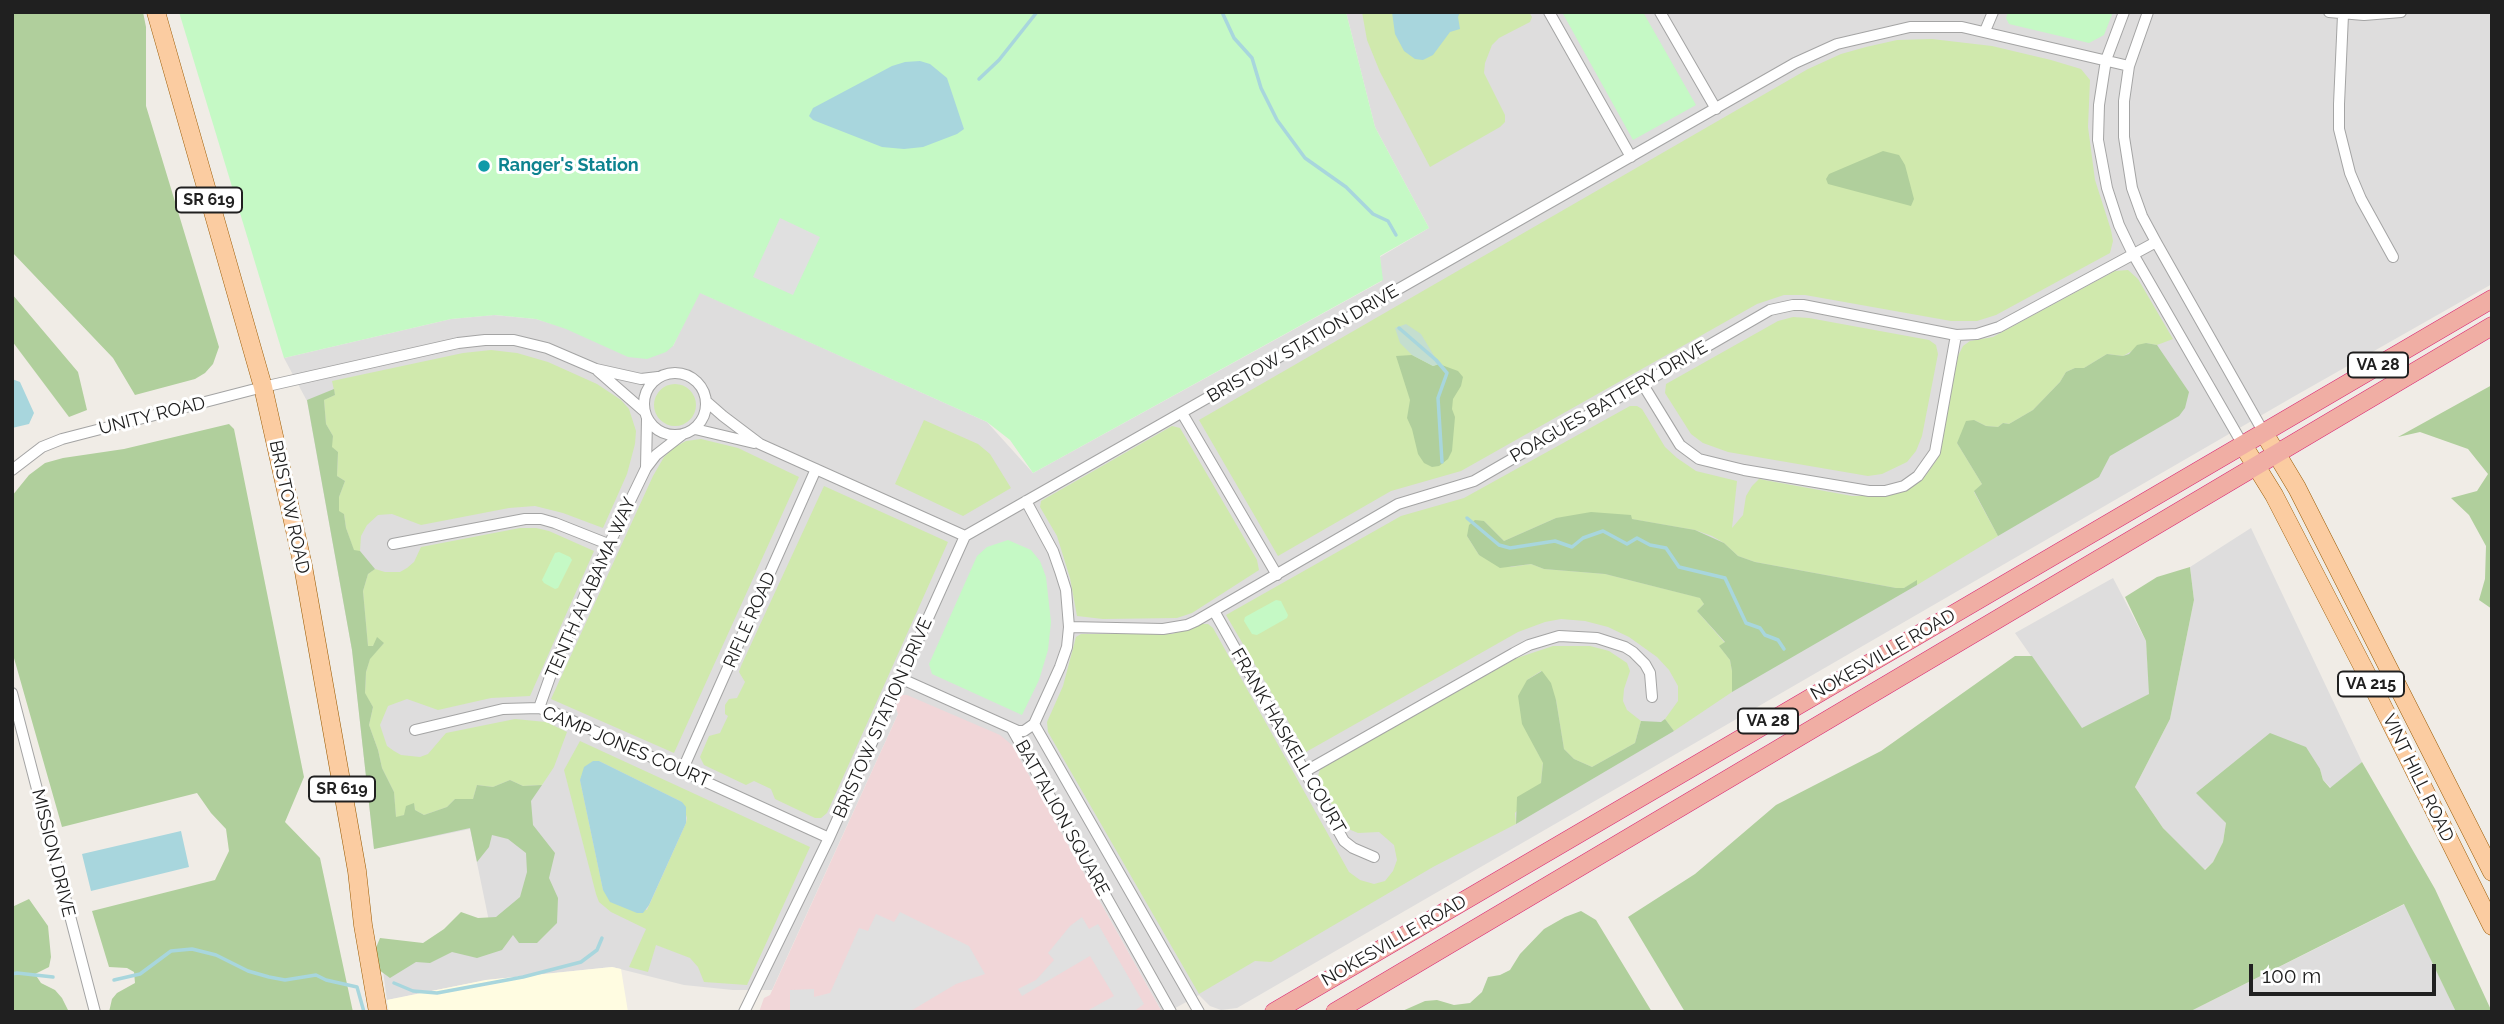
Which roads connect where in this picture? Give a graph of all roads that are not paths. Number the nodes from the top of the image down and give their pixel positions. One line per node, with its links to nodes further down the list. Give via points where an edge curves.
1 (156, 12): 24 (main road, BRISTOW ROAD / SR 619)
2 (1549, 12): 14 (street)
3 (1660, 12): 13 (street)
4 (1993, 12): 10 (street)
5 (2124, 12): 11 (street)
6 (2148, 12): 12 (street)
7 (2329, 12): 9 (street)
8 (2400, 12): 9 (street)
9 (2343, 15): 17 (street, via 2339,129 2350,173)
10 (1985, 31): 11 (street, BRISTOW STATION DRIVE); 13 (street, BRISTOW STATION DRIVE, via 1910,27 1857,38 1795,63)
11 (2106, 61): 12 (street, BRISTOW STATION DRIVE); 16 (street, via 2098,139 2112,204)
12 (2129, 66): 15 (street, via 2124,120 2127,163 2137,203)
13 (1716, 109): 14 (street, BRISTOW STATION DRIVE)
14 (1631, 157): 26 (street, BRISTOW STATION DRIVE)
15 (2156, 242): 16 (street, POAGUES BATTERY DRIVE); 29 (street)
16 (2133, 254): 20 (street, POAGUES BATTERY DRIVE, via 1999,327); 32 (street)
17 (2393, 257)
18 (2492, 299): 29 (highway, NOKESVILLE ROAD / VA 28)
19 (2492, 326): 33 (highway, NOKESVILLE ROAD / VA 28)
20 (1956, 335): 23 (street, POAGUES BATTERY DRIVE, via 1793,304 1758,316); 23 (street, via 1935,452 1912,481 1885,491 1699,459 1680,445)
21 (596, 369): 22 (street, via 641,379); 24 (street, UNITY ROAD, via 547,348 514,340 485,340); 27 (street)
22 (658, 377): 25 (street, via 670,373 690,376 703,388); 27 (street, via 646,392)
23 (1642, 383): 42 (street, POAGUES BATTERY DRIVE, via 1474,481 1398,504)
24 (263, 387): 37 (street, UNITY ROAD, via 62,439 42,447); 60 (main road, BRISTOW ROAD / SR 619, via 303,566)
25 (707, 402): 28 (street); 31 (street)
26 (1182, 413): 38 (street, BRISTOW STATION DRIVE); 42 (street)
27 (646, 416): 30 (street, via 656,429); 35 (street, TENTH ALABAMA WAY)
28 (695, 429): 30 (street); 31 (street)
29 (2264, 432): 32 (highway, NOKESVILLE ROAD / VA 28); 33 (main road, VINT HILL ROAD / VA 215)
30 (683, 434): 35 (street, TENTH ALABAMA WAY)
31 (760, 444): 36 (street)
32 (2244, 445): 34 (main road, VINT HILL ROAD / VA 215); 63 (highway, NOKESVILLE ROAD / VA 28)
33 (2277, 453): 34 (highway, NOKESVILLE ROAD / VA 28); 56 (main road, VINT HILL ROAD / VA 215)
34 (2256, 466): 57 (main road, VINT HILL ROAD / VA 215); 64 (highway, NOKESVILLE ROAD / VA 28)
35 (646, 468): 41 (street, TENTH ALABAMA WAY)
36 (816, 469): 39 (street); 52 (street, RIFLE ROAD)
37 (12, 470)
38 (1026, 501): 39 (street, BRISTOW STATION DRIVE); 44 (street, via 1060,571)
39 (965, 536): 45 (street, BRISTOW STATION DRIVE)
40 (393, 544): 41 (street, via 525,519 555,523)
41 (608, 544): 48 (street, TENTH ALABAMA WAY)
42 (1277, 575): 43 (street, POAGUES BATTERY DRIVE)
43 (1214, 611): 44 (street, POAGUES BATTERY DRIVE, via 1178,627); 53 (street, FRANK HASKELL COURT)
44 (1069, 627): 49 (street, via 1060,667)
45 (902, 679): 50 (street, BATTALION SQUARE); 54 (street, BRISTOW STATION DRIVE)
46 (12, 694): 59 (street, MISSION DRIVE)
47 (1652, 696): 53 (street, via 1650,673 1633,652 1607,640 1559,636 1514,653)
48 (539, 708): 51 (street, CAMP JONES COURT, via 503,709); 52 (street, CAMP JONES COURT)
49 (1034, 724): 50 (street, via 1024,731); 62 (street, BATTALION SQUARE)
50 (1012, 729): 61 (street, BATTALION SQUARE)
51 (415, 730)
52 (682, 771): 54 (street, CAMP JONES COURT)
53 (1306, 771): 55 (street, FRANK HASKELL COURT, via 1344,841)
54 (829, 838): 58 (street, BRISTOW STATION DRIVE)
55 (1374, 857)
56 (2492, 872)
57 (2492, 926)
58 (744, 1011)
59 (95, 1012)
60 (378, 1012)
61 (1171, 1012)
62 (1199, 1012)
63 (1274, 1012)
64 (1335, 1012)

